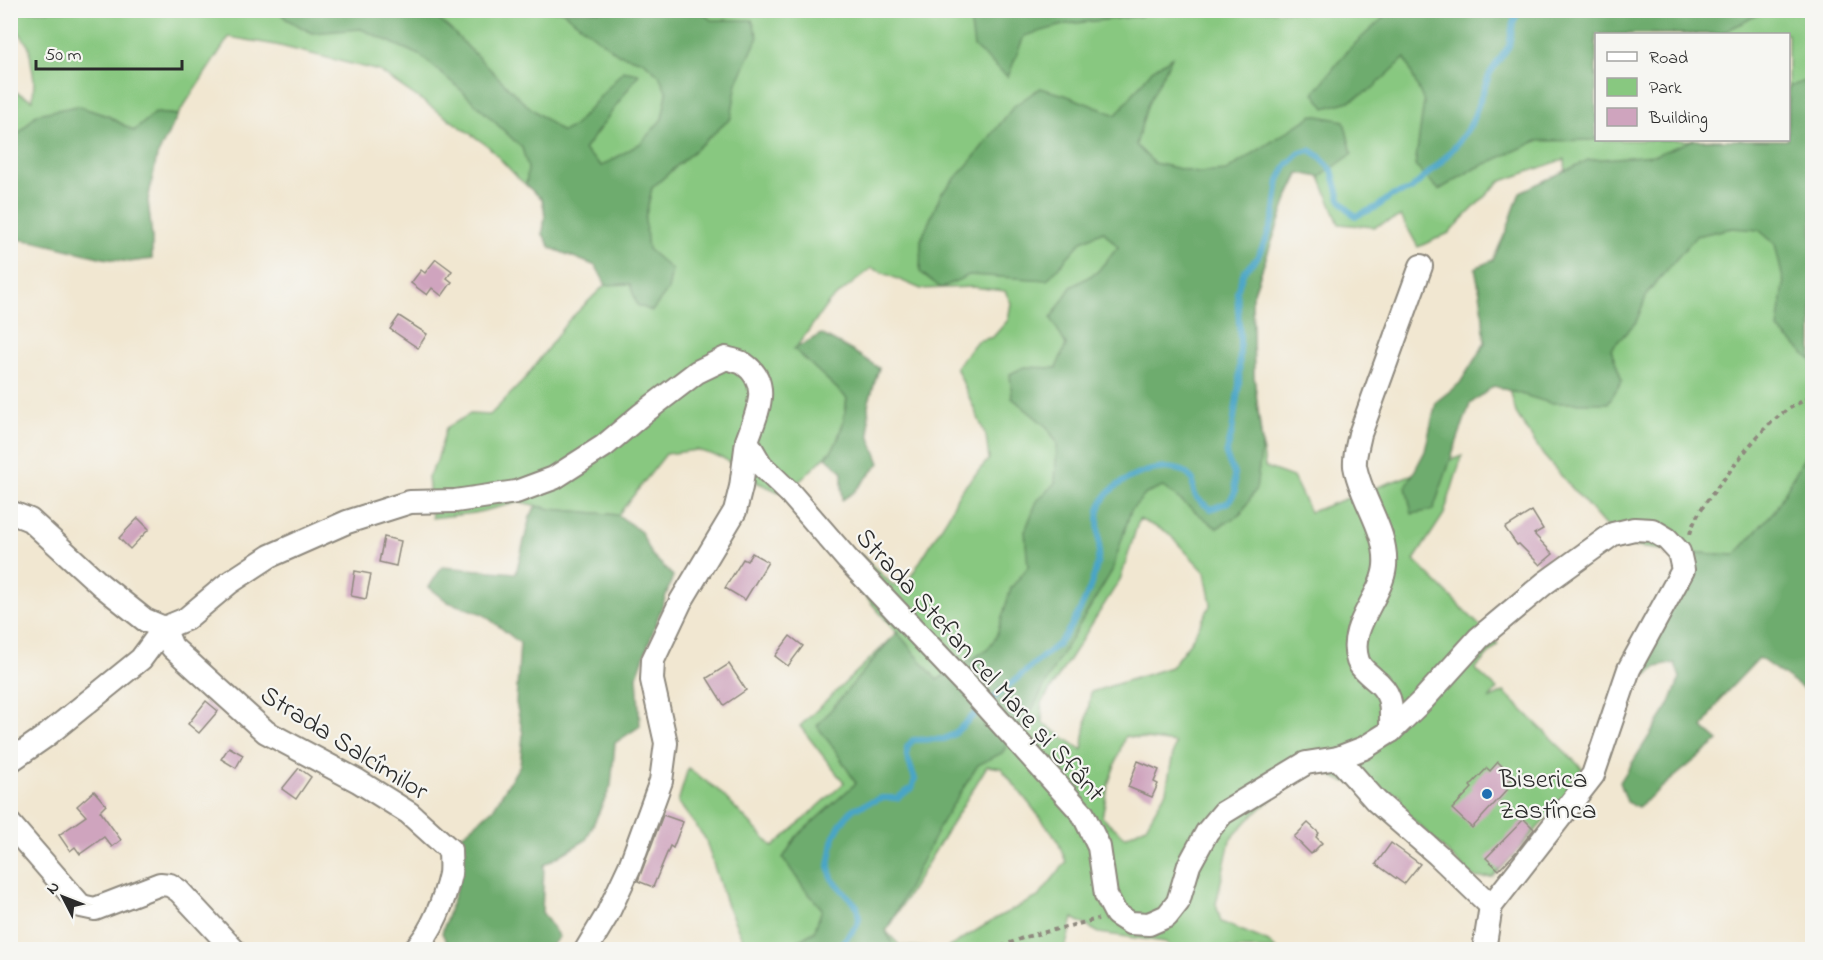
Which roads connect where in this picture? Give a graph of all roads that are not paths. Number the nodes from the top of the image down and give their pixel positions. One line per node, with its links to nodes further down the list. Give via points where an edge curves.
1 (1421, 266): 5 (street, via 1360,434 1355,463 1360,486 1385,546 1385,568 1359,626 1358,661 1363,670 1384,686 1391,700)
2 (747, 441): 4 (street, via 761,396 758,380 744,363 726,358 697,372 604,446 554,478 516,492 455,501 410,502 347,522 270,556 186,619); 6 (street, Strada Ștefan cel Mare și Sfânt, via 761,465 1083,814 1099,848 1106,895 1116,914 1130,922 1149,924 1167,916 1178,902 1189,865 1223,813 1306,763); 12 (street, via 735,511 681,601 653,660 652,680 666,744 661,781 630,866)
3 (10, 512): 4 (street, via 30,520 101,585 145,620)
4 (164, 628): 7 (street, via 141,659); 11 (street, Strada Salcîmilor, via 172,647 266,732 409,813 450,850 450,872 442,904)
5 (1391, 731): 6 (street); 9 (street, via 1479,638 1613,534 1652,530 1679,552 1683,570 1629,669 1593,776)
6 (1338, 758): 9 (street, via 1376,801)
7 (10, 761)
8 (10, 824): 10 (street, via 81,906 95,909 160,884 170,885)
9 (1491, 906): 13 (street)
10 (234, 950)
11 (414, 950)
12 (586, 950)
13 (1484, 950)

